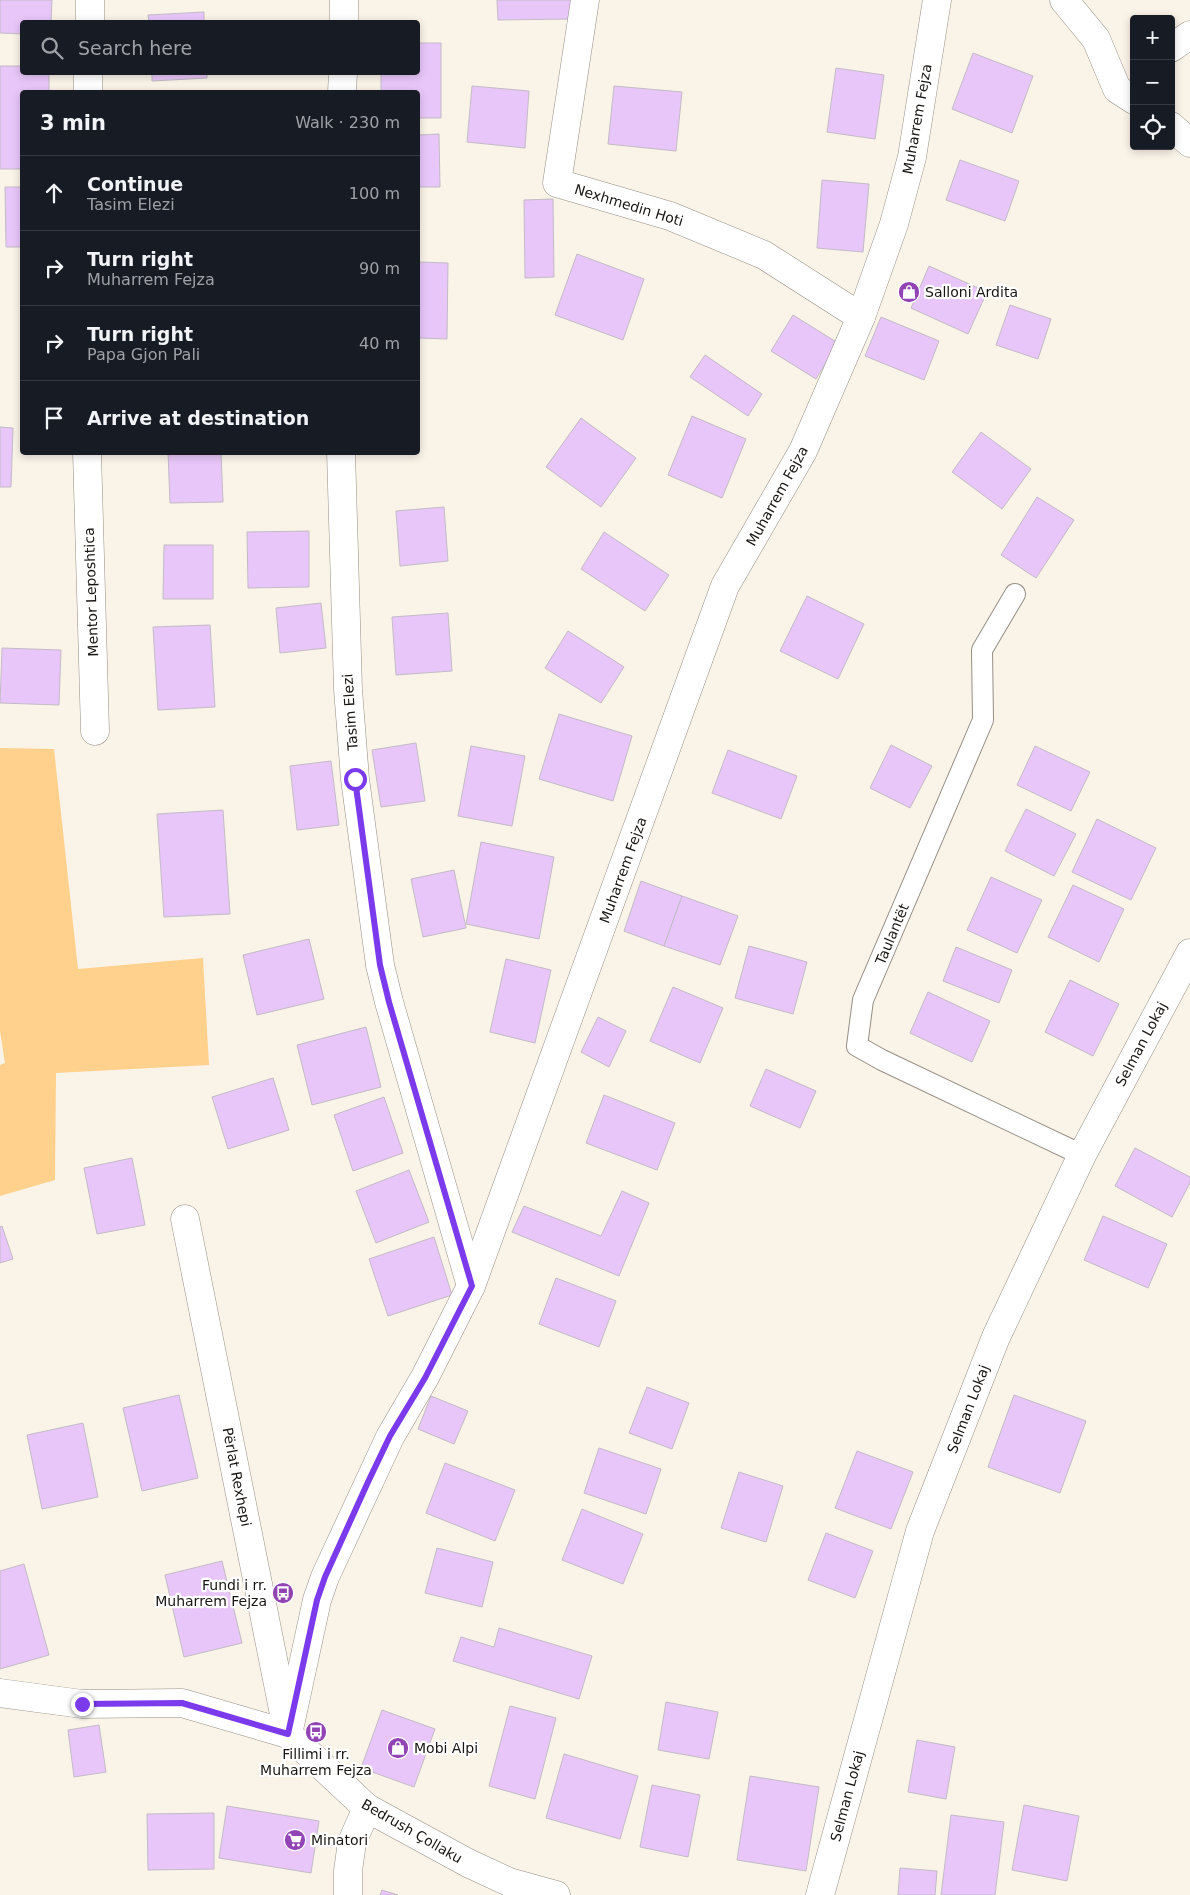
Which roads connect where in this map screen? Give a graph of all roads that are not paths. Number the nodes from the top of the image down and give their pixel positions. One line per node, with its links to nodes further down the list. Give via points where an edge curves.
1 (90, 0): 6 (street)
2 (344, 0): 7 (street)
3 (585, 0): 17 (street, Nexhmedin Hoti, via 557,182 670,216 764,255)
4 (937, 0): 17 (street, Muharrem Fejza, via 912,157 894,224)
5 (1064, 0): 12 (street, via 1096,39)
6 (90, 20)
7 (344, 20)
8 (1190, 35): 9 (street)
9 (1175, 45)
10 (88, 75): 13 (street)
11 (343, 75): 14 (street)
12 (1128, 88)
13 (88, 90)
14 (342, 90)
15 (1175, 130): 16 (street)
16 (1190, 143)
17 (861, 317): 25 (street, Muharrem Fejza, via 803,451 726,586)
18 (87, 455): 21 (street, Mentor Leposhtica)
19 (341, 455): 25 (street, Tasim Elezi, via 348,698 355,779 380,965)
20 (1015, 594): 23 (lane, Taulantët, via 982,650 984,720 863,1000 857,1046)
21 (95, 731)
22 (1190, 953): 23 (street, Selman Lokaj)
23 (1082, 1155): 31 (street, Selman Lokaj, via 996,1337 920,1531)
24 (185, 1219): 27 (street, Përlat Rexhepi)
25 (472, 1286): 27 (street, Muharrem Fejza, via 425,1378 390,1436 325,1577 317,1600)
26 (0, 1693): 27 (street, via 82,1704 182,1703)
27 (288, 1734): 28 (street, Bedrush Çollaku)
28 (367, 1808): 29 (street, via 352,1842); 30 (street, Bedrush Çollaku, via 500,1878)
29 (348, 1895)
30 (556, 1895)
31 (820, 1895)

